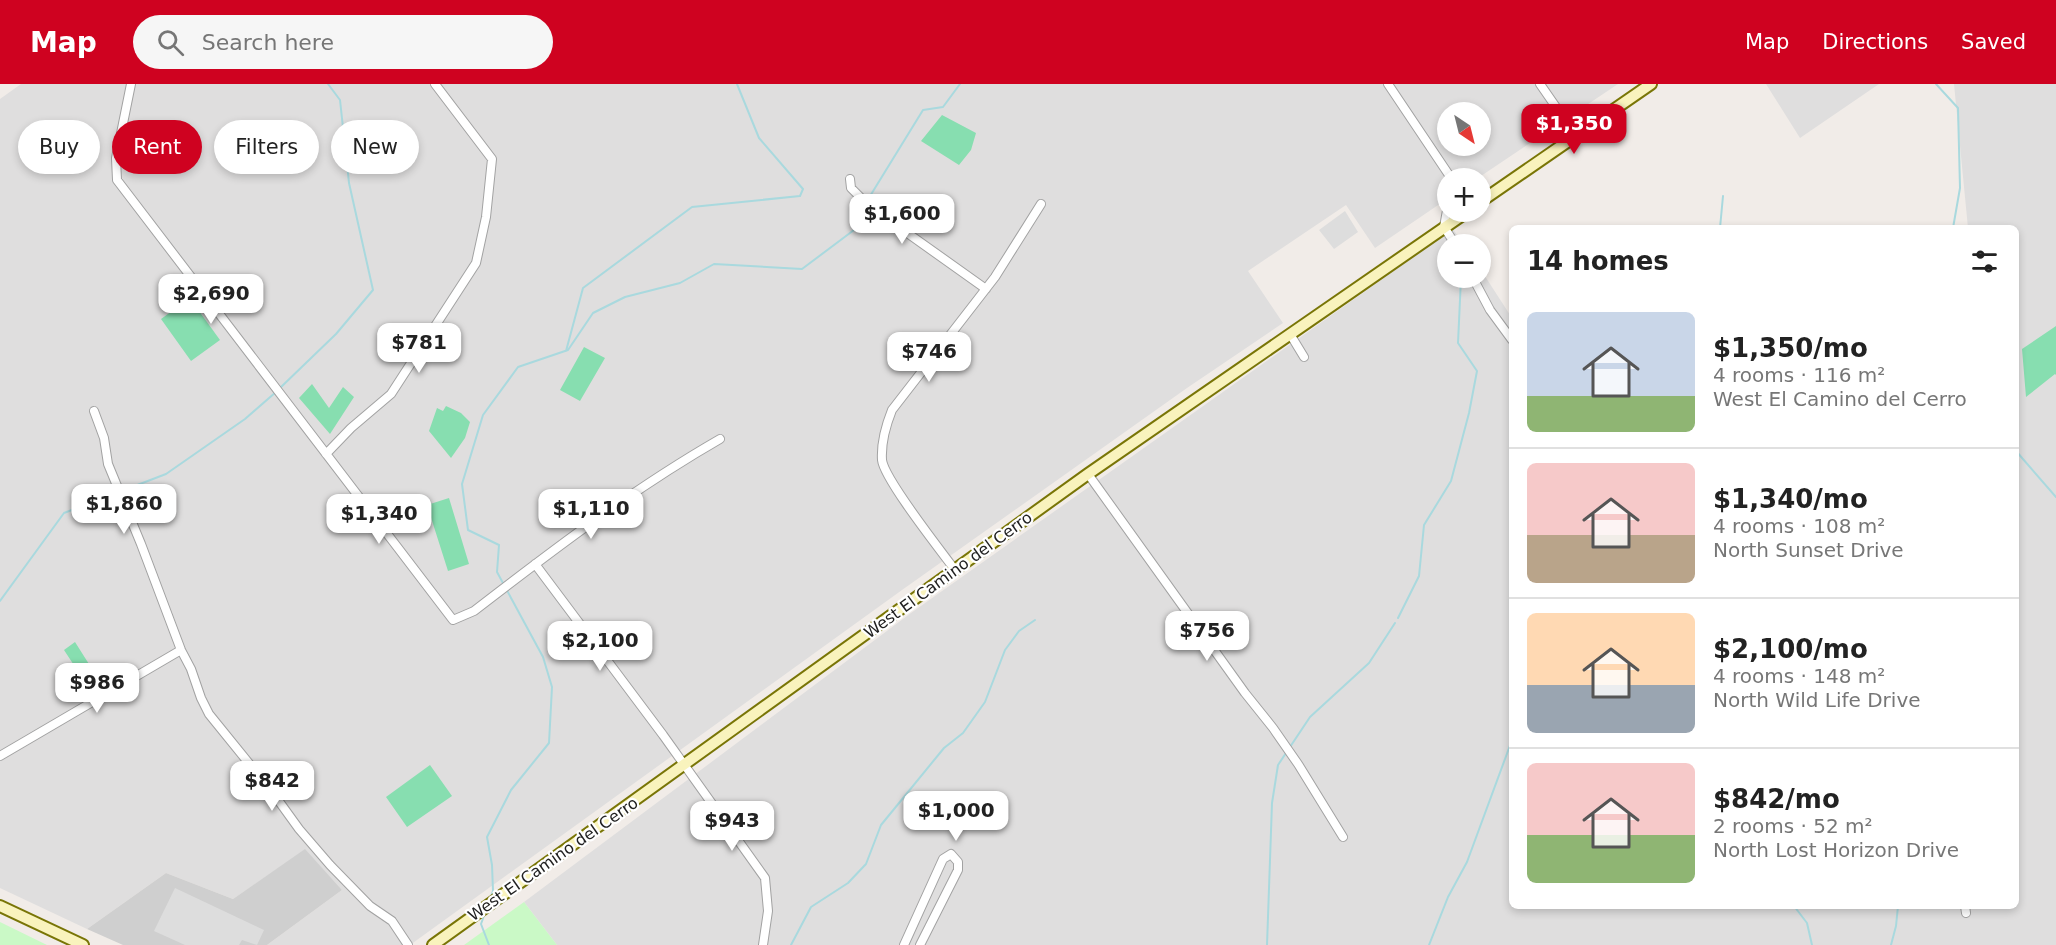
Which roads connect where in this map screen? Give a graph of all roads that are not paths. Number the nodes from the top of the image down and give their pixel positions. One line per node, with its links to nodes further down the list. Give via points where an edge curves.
1 (131, 84): 22 (street, via 116,159 117,180)
2 (435, 84): 22 (street, via 492,159 476,263 391,393)
3 (1388, 84): 7 (street)
4 (1540, 84): 6 (street)
5 (1651, 84): 6 (street)
6 (1576, 136): 9 (street)
7 (1444, 168)
8 (850, 179): 16 (street, via 852,188 868,205)
9 (1491, 194)
10 (1041, 204): 16 (street)
11 (1445, 222): 13 (street)
12 (1452, 222): 13 (street, West El Camino del Cerro)
13 (1444, 227): 14 (street); 17 (street, West El Camino del Cerro)
14 (1449, 234)
15 (1478, 288): 18 (street)
16 (986, 289): 25 (street, via 892,410 884,441 882,462 888,473)
17 (1290, 334): 19 (street); 23 (street, West El Camino del Cerro)
18 (1509, 336)
19 (1304, 357)
20 (94, 411): 26 (street, via 108,464)
21 (720, 439): 24 (street, via 631,495)
22 (326, 454): 24 (street, via 453,620 474,611)
23 (1088, 474): 25 (street, West El Camino del Cerro); 29 (street, via 1273,728)
24 (535, 564): 28 (street)
25 (955, 570): 28 (street, West El Camino del Cerro)
26 (181, 650): 27 (street); 32 (street, via 209,714 330,865 370,906 392,921)
27 (0, 756)
28 (685, 766): 33 (street, West El Camino del Cerro); 34 (street, via 765,878 768,911)
29 (1343, 837)
30 (0, 906): 31 (street)
31 (83, 945)
32 (408, 945)
33 (434, 945)
34 (763, 945)
35 (904, 945): 36 (street, via 943,859 953,855 958,870)
36 (920, 945)

